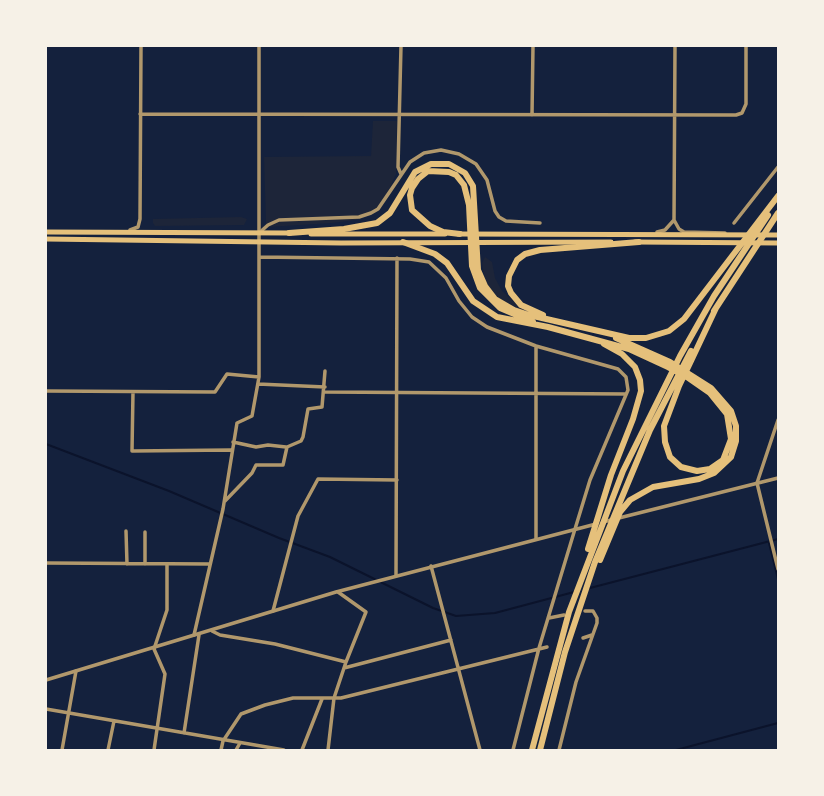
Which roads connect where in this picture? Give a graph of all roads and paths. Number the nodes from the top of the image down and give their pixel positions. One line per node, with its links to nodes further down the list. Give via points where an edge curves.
1 (141, 46): 7 (street)
2 (259, 46): 8 (street)
3 (401, 46): 9 (street)
4 (533, 46): 10 (street)
5 (674, 46): 11 (street)
6 (746, 46): 11 (street, via 742,113)
7 (140, 114): 8 (street); 16 (street)
8 (259, 114): 9 (street); 24 (street)
9 (399, 114): 10 (street); 13 (street)
10 (532, 115): 11 (street)
11 (675, 115): 18 (street)
12 (779, 167): 20 (street)
13 (401, 174): 19 (street, via 424,153 442,150 459,154 481,171 499,217); 24 (street, via 371,213 279,220)
14 (779, 198): 35 (highway)
15 (779, 213): 44 (highway)
16 (140, 219): 22 (street, via 136,229); 23 (street)
17 (473, 220): 25 (highway, via 475,195 469,179 458,168 440,163 415,172 390,213 377,223); 26 (highway, via 467,193 456,175 436,170 414,183 410,202 416,215 436,229); 36 (highway)
18 (674, 220): 27 (street, via 665,230); 28 (street, via 684,232)
19 (540, 223)
20 (734, 223)
21 (46, 232): 22 (highway)
22 (106, 233): 23 (highway)
23 (156, 233): 24 (highway)
24 (259, 233): 25 (highway); 31 (street)
25 (289, 233): 26 (highway)
26 (460, 234): 27 (highway)
27 (645, 234): 28 (highway)
28 (727, 235): 29 (highway)
29 (779, 235)
30 (46, 239): 31 (highway)
31 (258, 241): 32 (highway); 37 (street)
32 (403, 242): 33 (highway); 40 (highway, via 435,254 447,264 486,312 512,322)
33 (639, 242): 34 (highway); 39 (highway, via 540,250 517,260 509,276 511,293 520,304)
34 (779, 243)
35 (737, 253): 41 (highway, via 669,331 638,338); 44 (highway)
36 (474, 256): 39 (highway, via 482,281 495,299 514,310); 40 (highway, via 474,276 493,303)
37 (258, 257): 38 (street); 46 (street)
38 (397, 258): 43 (street, via 429,262 446,278 472,317); 52 (street)
39 (550, 318): 41 (highway)
40 (548, 327): 42 (highway)
41 (598, 332): 63 (highway, via 689,373 723,399 736,426 734,450 720,469 707,477 644,491)
42 (593, 338): 47 (highway, via 649,357 717,400 730,421 731,439 727,454 710,469 681,467 667,450 664,426); 64 (highway, via 628,358 640,380 639,402)
43 (536, 346): 53 (street); 54 (street, via 618,369 629,384)
44 (686, 358): 47 (highway); 47 (highway)
45 (325, 371): 49 (street)
46 (259, 377): 48 (street); 51 (street, via 227,374 215,392)
47 (674, 382): 63 (highway); 64 (highway, via 644,426)
48 (258, 384): 49 (street); 56 (street, via 252,416 237,423)
49 (325, 389): 52 (street); 57 (street, via 322,407 308,409 301,441)
50 (46, 391): 51 (street)
51 (133, 392): 58 (street, via 132,451)
52 (396, 392): 53 (street); 60 (street)
53 (536, 393): 54 (street); 68 (street)
54 (626, 394): 65 (street)
55 (779, 420): 61 (street)
56 (233, 442): 57 (street); 58 (street)
57 (287, 447): 62 (street, via 283,465 256,465)
58 (231, 450): 62 (street)
59 (779, 478): 61 (street)
60 (397, 480): 77 (street); 80 (street, via 318,479 298,516)
61 (757, 483): 65 (street); 76 (street)
62 (225, 501): 74 (street)
63 (617, 513): 69 (highway)
64 (600, 518): 69 (highway)
65 (575, 529): 68 (street); 82 (street)
66 (126, 531): 71 (street)
67 (145, 532): 72 (street)
68 (536, 539): 75 (street)
69 (591, 562): 79 (highway); 81 (highway)
70 (46, 563): 71 (street)
71 (127, 564): 72 (street)
72 (145, 564): 73 (street)
73 (167, 564): 74 (street); 91 (street, via 167,610)
74 (210, 564): 86 (street)
75 (431, 566): 77 (street); 88 (street)
76 (779, 569)
77 (396, 575): 78 (street)
78 (338, 592): 80 (street); 92 (street, via 366,612)
79 (581, 610): 85 (street, via 593,611 597,618); 119 (highway, via 555,685)
80 (273, 612): 83 (street)
81 (567, 613): 82 (street); 118 (highway)
82 (548, 618): 90 (street)
83 (212, 631): 84 (street); 92 (street)
84 (200, 635): 86 (street); 103 (street)
85 (592, 635): 87 (street); 120 (street)
86 (194, 637): 91 (street)
87 (583, 638)
88 (451, 640): 93 (street); 94 (street)
89 (547, 647): 90 (street)
90 (539, 648): 94 (street); 117 (street)
91 (154, 649): 95 (street); 102 (street, via 165,674)
92 (345, 662): 93 (street)
93 (344, 668): 97 (street)
94 (459, 670): 97 (street); 116 (street)
95 (76, 671): 96 (street); 100 (street)
96 (46, 680)
97 (334, 698): 98 (street); 115 (street)
98 (321, 699): 104 (street, via 293,698 241,714); 114 (street)
99 (46, 709): 100 (street)
100 (69, 713): 101 (street); 107 (street)
101 (114, 721): 102 (street); 108 (street)
102 (157, 729): 103 (street); 109 (street)
103 (184, 733): 104 (street)
104 (223, 741): 105 (street); 110 (street)
105 (240, 743): 106 (street); 111 (street)
106 (256, 745): 112 (street); 113 (street)
107 (62, 751)
108 (108, 751)
109 (154, 751)
110 (221, 751)
111 (236, 751)
112 (254, 751)
113 (284, 751)
114 (302, 751)
115 (328, 751)
116 (480, 751)
117 (513, 751)
118 (532, 751)
119 (540, 751)
120 (559, 751)

